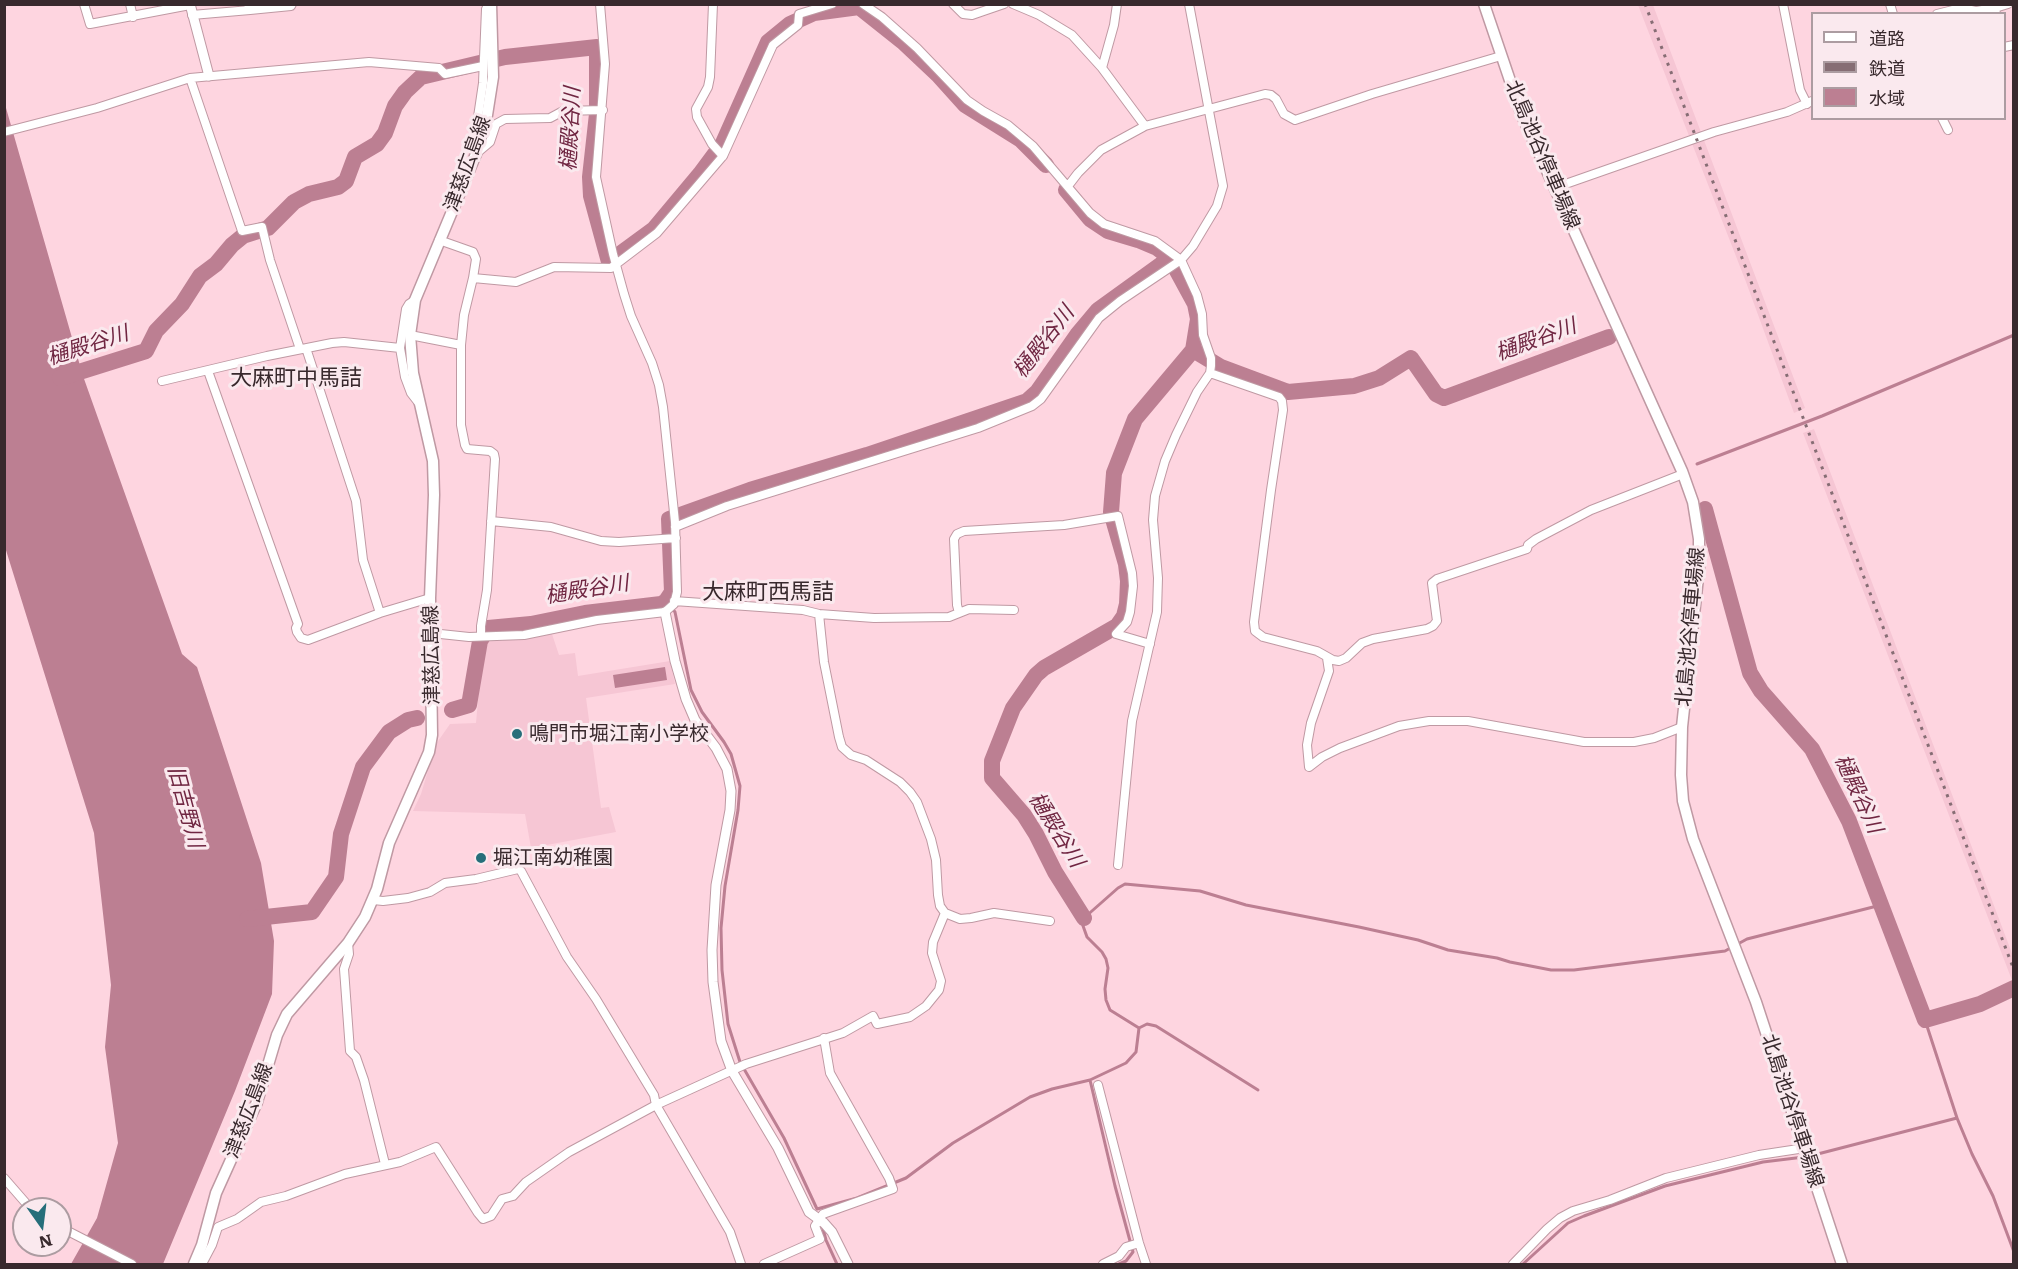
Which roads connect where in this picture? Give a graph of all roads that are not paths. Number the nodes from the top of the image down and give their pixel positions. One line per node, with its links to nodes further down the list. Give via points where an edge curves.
1 (84, 4): 22 (street, via 90,24)
2 (130, 4): 22 (street)
3 (292, 4): 18 (street)
4 (490, 4): 24 (street, via 486,9); 35 (main road, 津慈広島線, via 493,77 488,115)
5 (600, 4): 30 (street, via 605,64)
6 (713, 4): 36 (street, via 710,77 696,117)
7 (832, 4): 36 (street, via 804,11 795,28 773,45)
8 (953, 4): 9 (street, via 963,14 972,15)
9 (1004, 4)
10 (1013, 4): 25 (street, via 1072,35)
11 (1117, 4): 25 (street)
12 (1189, 4): 29 (street)
13 (1484, 4): 23 (main road, 北島池谷停車場線)
14 (1783, 4): 28 (street, via 1800,90)
15 (2008, 4): 20 (street)
16 (864, 5): 37 (street, via 882,16 967,99 1034,146)
17 (1961, 6): 20 (street); 21 (street)
18 (249, 7): 19 (street)
19 (191, 8): 22 (street); 26 (street)
20 (1995, 11)
21 (1943, 12)
22 (133, 16)
23 (1501, 56): 29 (street, via 1295,120 1284,114 1276,99 1265,94); 38 (main road, 北島池谷停車場線)
24 (483, 66): 26 (street, via 445,74 439,68 369,62); 35 (street)
25 (1102, 68): 32 (street)
26 (209, 76): 27 (street)
27 (190, 78): 34 (street); 47 (street, via 242,231 262,230)
28 (1810, 103): 38 (street)
29 (1208, 108): 32 (street); 41 (street, via 1222,194 1193,246)
30 (603, 110): 35 (street, via 563,111 550,118 505,119 496,124 490,142); 40 (street, via 596,177)
31 (1943, 120): 33 (street)
32 (1144, 126): 37 (street, via 1101,150)
33 (1948, 130)
34 (4, 132)
35 (477, 150): 39 (main road, 津慈広島線)
36 (719, 152): 40 (street, via 657,233 621,262)
37 (1068, 186): 41 (street, via 1104,224 1155,241)
38 (1554, 188): 52 (main road, 北島池谷停車場線)
39 (439, 240): 42 (street, via 472,252 476,259); 43 (main road, 津慈広島線)
40 (614, 260): 42 (street, via 611,268 554,267 516,282); 54 (street, via 659,385)
41 (1179, 261): 48 (street, via 1197,295); 54 (street, via 1099,318 1032,406 978,428)
42 (473, 278): 45 (street)
43 (415, 300): 44 (main road, 津慈広島線); 46 (street, via 406,309)
44 (410, 335): 45 (street); 51 (main road, 津慈広島線)
45 (461, 345): 53 (street, via 465,445 467,449 490,451 495,459)
46 (398, 348): 47 (street, via 344,342); 51 (street, via 411,393)
47 (303, 349): 49 (street); 59 (street, via 356,501 363,560)
48 (1211, 366): 64 (street, via 1176,435 1155,496 1158,601); 65 (street, via 1282,401 1255,631 1263,637 1317,651)
49 (208, 371): 50 (street); 59 (street, via 298,624 297,632 308,640)
50 (162, 381)
51 (419, 403): 56 (main road, 津慈広島線, via 433,460)
52 (1683, 474): 65 (street, via 1592,510 1536,539 1527,549 1437,579 1432,583 1437,621 1433,626 1372,639 1339,661); 66 (main road, 北島池谷停車場線, via 1693,502 1699,568)
53 (491, 521): 55 (street, via 551,527 619,542); 63 (street)
54 (675, 521): 55 (street)
55 (676, 538): 57 (street, via 677,592)
56 (430, 598): 59 (street); 62 (main road, 津慈広島線)
57 (670, 607): 61 (street, via 803,610); 63 (street, via 524,635); 73 (street, via 675,661 686,699 727,769 731,791 716,885 712,950 721,1041)
58 (1014, 610): 60 (street, via 969,609)
59 (380, 613)
60 (959, 613): 61 (street, via 949,617 874,618); 64 (street, via 954,539 957,534 1118,516 1133,586 1130,612 1116,634)
61 (819, 614): 69 (street, via 842,747 910,792 932,839 938,895)
62 (431, 633): 63 (street); 68 (main road, 津慈広島線, via 429,752 388,843)
63 (483, 635)
64 (1150, 644): 67 (street, via 1132,721)
65 (1327, 658): 66 (street, via 1329,671 1307,745 1309,767 1340,748 1400,726 1429,721 1468,720 1584,742 1634,742)
66 (1682, 727): 76 (main road, 北島池谷停車場線, via 1680,775 1693,839 1756,1002)
67 (1118, 865)
68 (373, 900): 71 (main road, 津慈広島線); 75 (street, via 408,897 430,892 445,883 521,871 550,929 654,1095)
69 (945, 913): 70 (street, via 960,919 994,913); 72 (street, via 932,953 941,981 926,1006 910,1017 877,1024 873,1016 843,1033)
70 (1050, 921)
71 (348, 943): 77 (street, via 344,969 350,1052 356,1057 364,1080); 84 (main road, 津慈広島線, via 287,1014 276,1035 257,1102 216,1193)
72 (824, 1038): 73 (street); 80 (street, via 830,1073 893,1190)
73 (735, 1069): 75 (street); 80 (street, via 804,1203)
74 (1098, 1085): 82 (street)
75 (656, 1105): 77 (street, via 569,1152 513,1196 502,1199 491,1216 483,1219 436,1147); 86 (street, via 730,1232)
76 (1806, 1154): 91 (street, via 1758,1155 1666,1178 1573,1211 1547,1229); 92 (main road, 北島池谷停車場線)
77 (385, 1164): 85 (street, via 255,1205 218,1227)
78 (4, 1178): 79 (street)
79 (21, 1197)
80 (819, 1220): 87 (street, via 820,1239); 88 (street, via 832,1232)
81 (72, 1234): 83 (street)
82 (1137, 1243): 89 (street, via 1126,1246 1119,1256); 90 (street)
83 (132, 1264)
84 (194, 1264)
85 (202, 1264)
86 (741, 1264)
87 (764, 1264)
88 (848, 1264)
89 (1103, 1264)
90 (1146, 1264)
91 (1513, 1264)
92 (1842, 1264)

